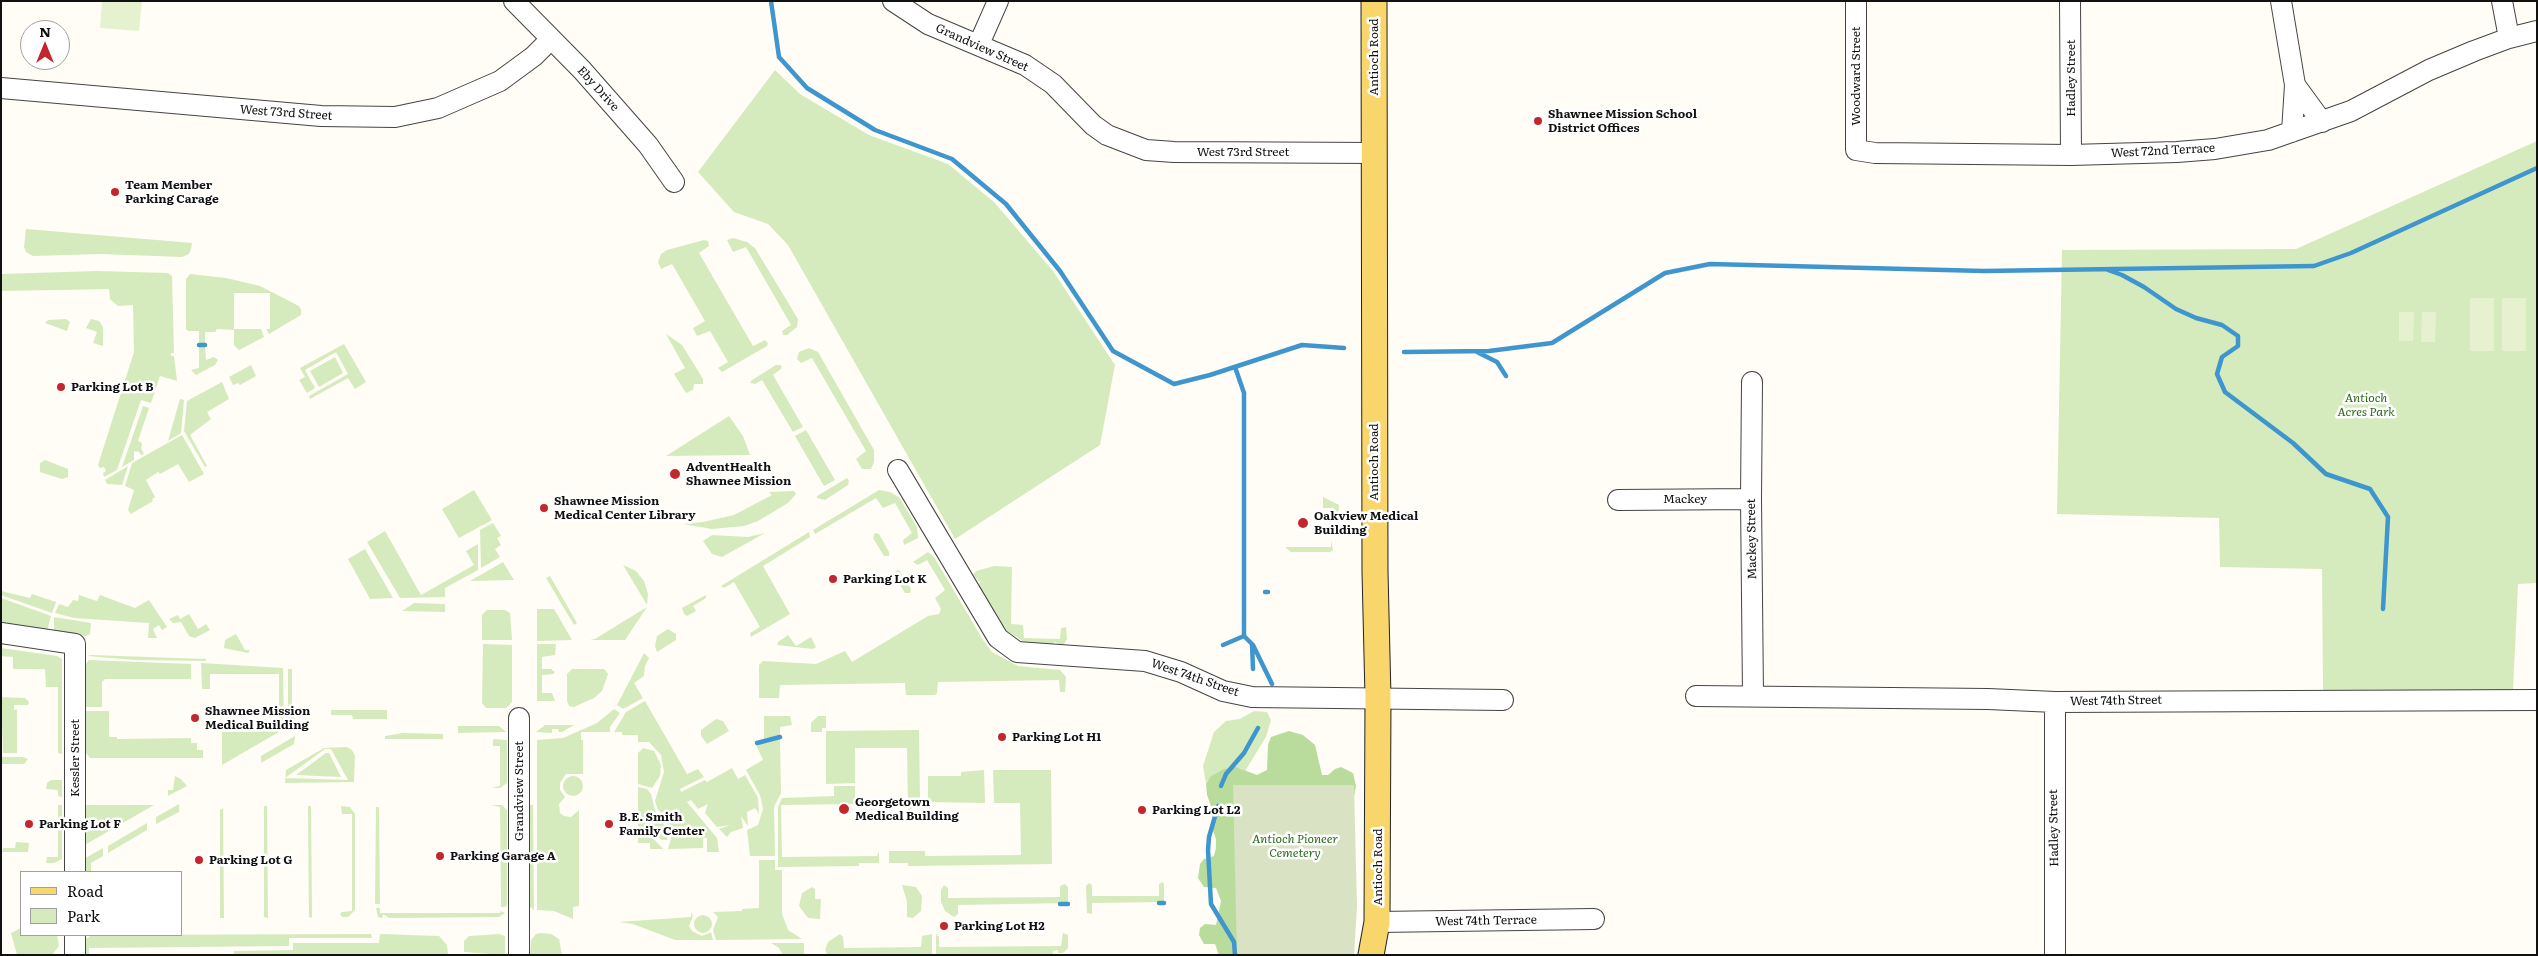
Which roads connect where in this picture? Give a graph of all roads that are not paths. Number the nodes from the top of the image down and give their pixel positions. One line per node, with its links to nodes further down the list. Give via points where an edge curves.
1 (514, 1): 11 (street, Eby Drive)
2 (893, 1): 12 (street, Grandview Street, via 928,24)
3 (998, 1): 12 (street)
4 (1374, 1): 19 (main road, Antioch Road)
5 (1856, 1): 18 (street, Woodward Street)
6 (2070, 1): 20 (street, Hadley Street)
7 (2281, 1): 13 (street)
8 (2502, 1): 10 (street)
9 (2537, 32): 10 (street, West 72nd Terrace)
10 (2509, 38): 15 (street, West 72nd Terrace, via 2429,70 2351,111)
11 (550, 40): 14 (street, West 73rd Street, via 500,81 438,108 395,117 321,116); 21 (street, Eby Drive, via 582,70 648,145)
12 (979, 44): 17 (street, Grandview Street, via 1025,65 1053,84 1093,125)
13 (2295, 85): 15 (street); 16 (street)
14 (1, 88)
15 (2322, 122): 16 (street, West 72nd Terrace)
16 (2292, 132): 20 (street, West 72nd Terrace, via 2268,140 2215,149)
17 (1113, 137): 19 (street, West 73rd Street, via 1146,150 1174,152)
18 (1856, 150): 20 (street, West 72nd Terrace, via 1874,153)
19 (1374, 153): 29 (main road, Antioch Road)
20 (2071, 155)
21 (674, 182)
22 (1752, 382): 24 (street, Mackey Street)
23 (898, 470): 29 (street, West 74th Street, via 998,638 1018,652 1145,661 1181,672 1223,691 1252,697)
24 (1751, 499): 25 (street, Mackey); 28 (street, Mackey Street)
25 (1618, 500)
26 (1, 633): 34 (street, Kessler Street, via 75,644)
27 (1696, 696): 28 (street, West 74th Street)
28 (1753, 696): 32 (street, West 74th Street, via 1988,698)
29 (1378, 697): 30 (street, West 74th Street); 36 (main road, Antioch Road)
30 (1503, 700)
31 (2537, 700): 32 (street, West 74th Street)
32 (2055, 702): 42 (street, Hadley Street)
33 (519, 718): 39 (street, Grandview Street)
34 (75, 871)
35 (1594, 919): 36 (street, West 74th Terrace)
36 (1377, 922): 40 (main road, Antioch Road); 41 (main road, Antioch Road)
37 (75, 936): 38 (street)
38 (75, 955)
39 (519, 955)
40 (1371, 955)
41 (1387, 955)
42 (2055, 955)

